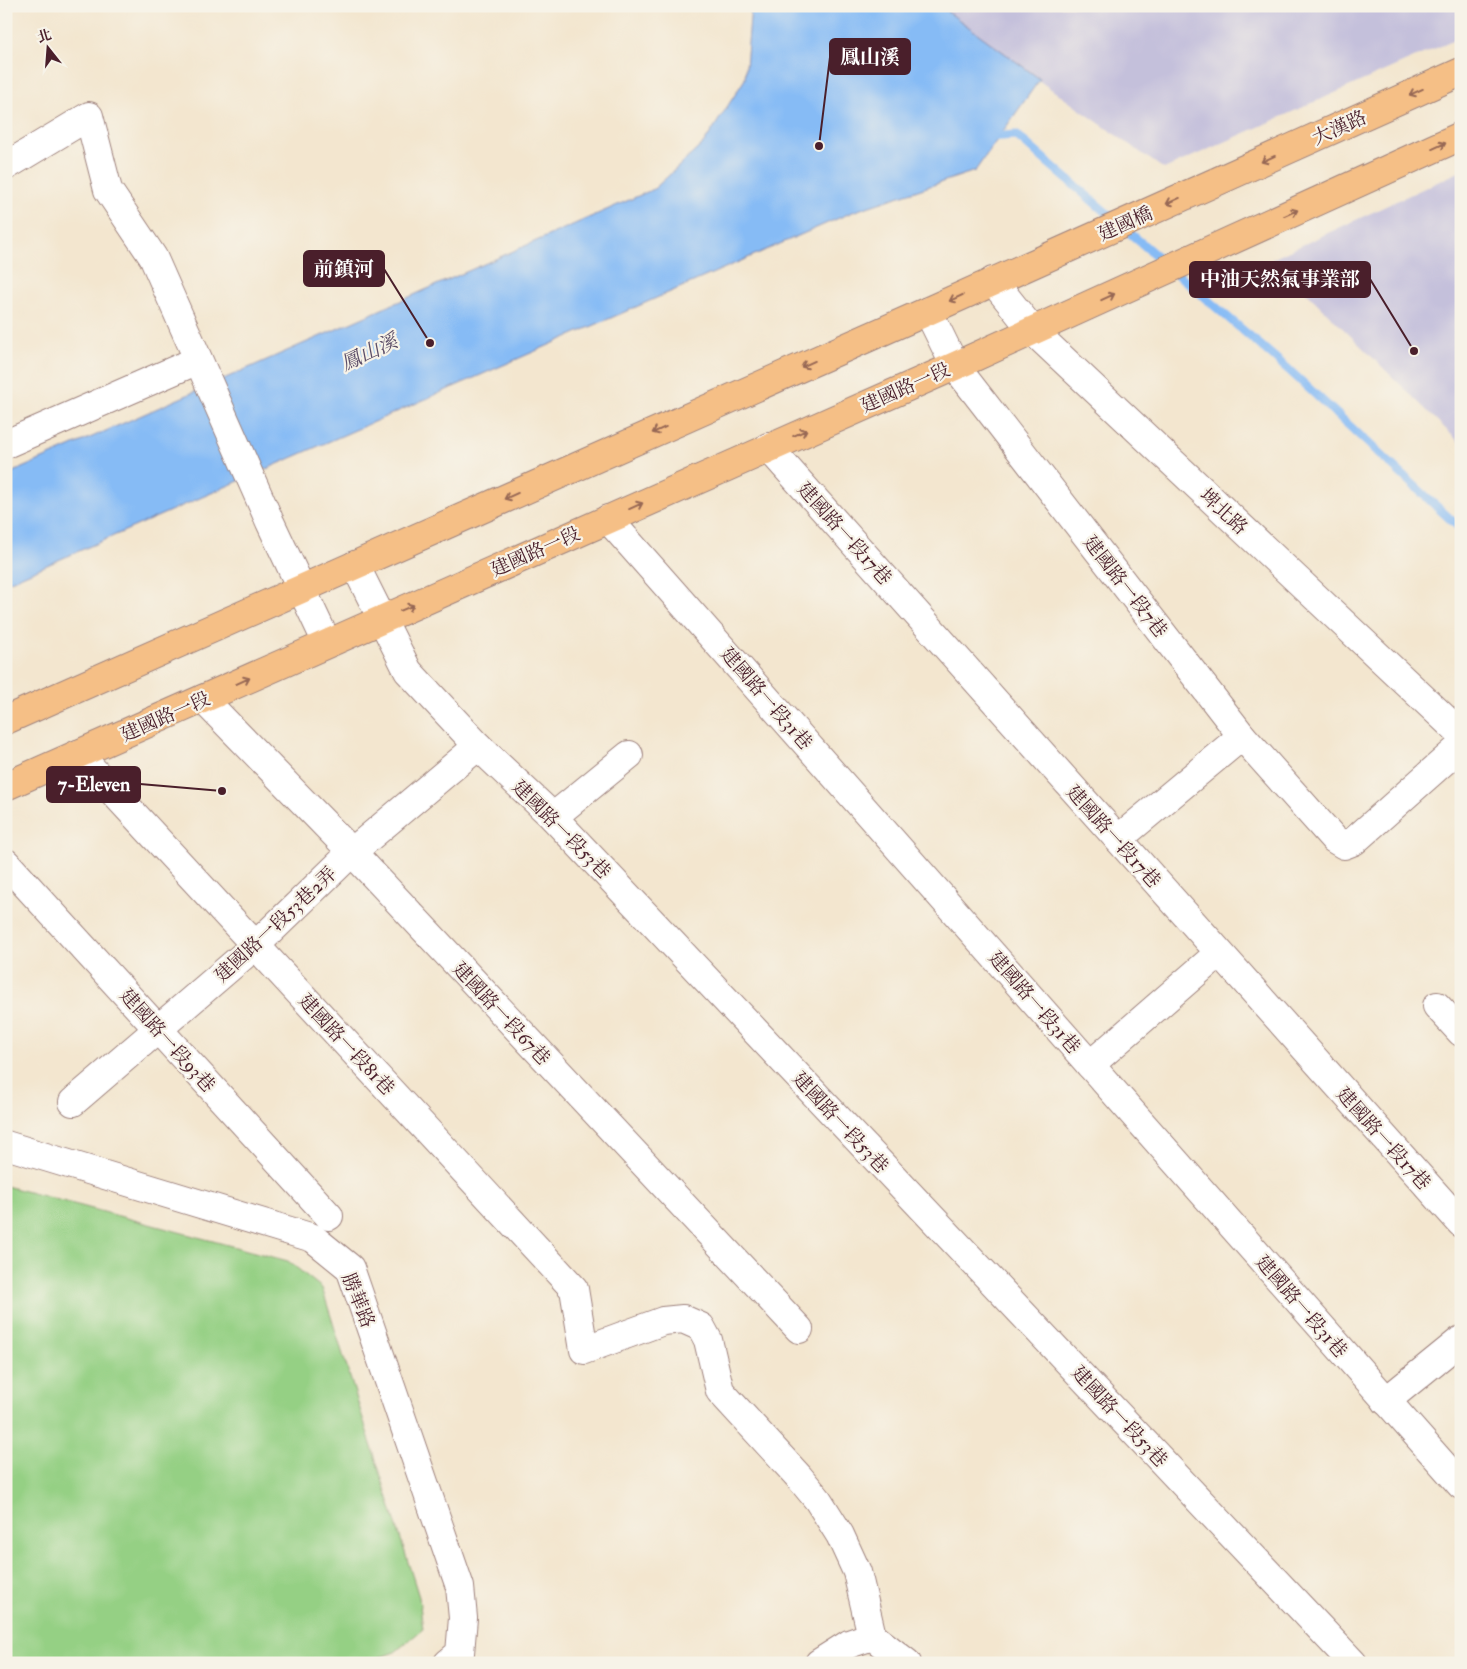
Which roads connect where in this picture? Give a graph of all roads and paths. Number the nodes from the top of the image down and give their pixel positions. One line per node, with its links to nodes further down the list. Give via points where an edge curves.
1 (1461, 72): 4 (main road, 大漢路, one-way to 4)
2 (1461, 136): 7 (main road, 建國路一段, one-way to 2)
3 (6, 166): 8 (street, via 89,116 108,190 153,257)
4 (1217, 181): 5 (main road, 建國橋, one-way to 5)
5 (993, 281): 6 (main road, one-way to 6); 7 (street, 埤北路)
6 (928, 311): 9 (street, 建國路一段7巷); 13 (main road, one-way to 13)
7 (1033, 331): 9 (main road, 建國路一段); 19 (street, 埤北路)
8 (199, 361): 10 (street); 14 (street)
9 (955, 366): 11 (main road, 建國路一段, one-way to 9); 20 (street, 建國路一段7巷)
10 (6, 444)
11 (768, 448): 12 (main road, 建國路一段, one-way to 11); 27 (street, 建國路一段17巷)
12 (608, 519): 15 (main road, 建國路一段, one-way to 12); 35 (street, 建國路一段31巷)
13 (355, 565): 14 (main road); 15 (street, 建國路一段53巷)
14 (301, 589): 16 (street); 18 (main road)
15 (381, 619): 16 (main road, 建國路一段); 21 (street, 建國路一段53巷, via 408,671)
16 (327, 643): 17 (main road, 建國路一段, one-way to 16)
17 (202, 699): 23 (main road, 建國路一段); 28 (street, 建國路一段67巷)
18 (6, 720)
19 (1461, 734)
20 (1242, 736): 22 (street, 建國路一段7巷, via 1334,839 1344,845 1354,841); 27 (street)
21 (478, 746): 26 (street, 建國路一段53巷); 28 (street, 建國路一段53巷2弄)
22 (1461, 746)
23 (78, 754): 25 (main road, 建國路一段); 30 (street, 建國路一段81巷)
24 (630, 755): 26 (street)
25 (6, 786)
26 (553, 817): 48 (street, 建國路一段53巷)
27 (1118, 839): 31 (street, 建國路一段17巷)
28 (352, 852): 30 (street, 建國路一段53巷2弄); 40 (street, 建國路一段67巷)
29 (6, 864): 33 (street, 建國路一段93巷)
30 (256, 946): 33 (street, 建國路一段53巷2弄); 44 (street, 建國路一段81巷, via 574,1289 584,1350 663,1321 683,1319 701,1327 708,1340 720,1391 800,1477 840,1535 857,1572)
31 (1219, 953): 35 (street); 39 (street, 建國路一段17巷)
32 (1437, 1006): 34 (street)
33 (158, 1028): 36 (street, 建國路一段53巷2弄); 38 (street, 建國路一段93巷)
34 (1461, 1032)
35 (1090, 1065): 42 (street, 建國路一段31巷)
36 (73, 1102)
37 (6, 1144): 45 (street, 勝華路, via 313,1238 350,1268 460,1587 463,1618)
38 (329, 1216)
39 (1461, 1223)
40 (799, 1329)
41 (1461, 1340): 42 (street)
42 (1386, 1401): 43 (street, 建國路一段31巷)
43 (1461, 1485)
44 (872, 1636): 46 (street, via 849,1644); 47 (street)
45 (454, 1658)
46 (819, 1663)
47 (907, 1663)
48 (1353, 1663)

